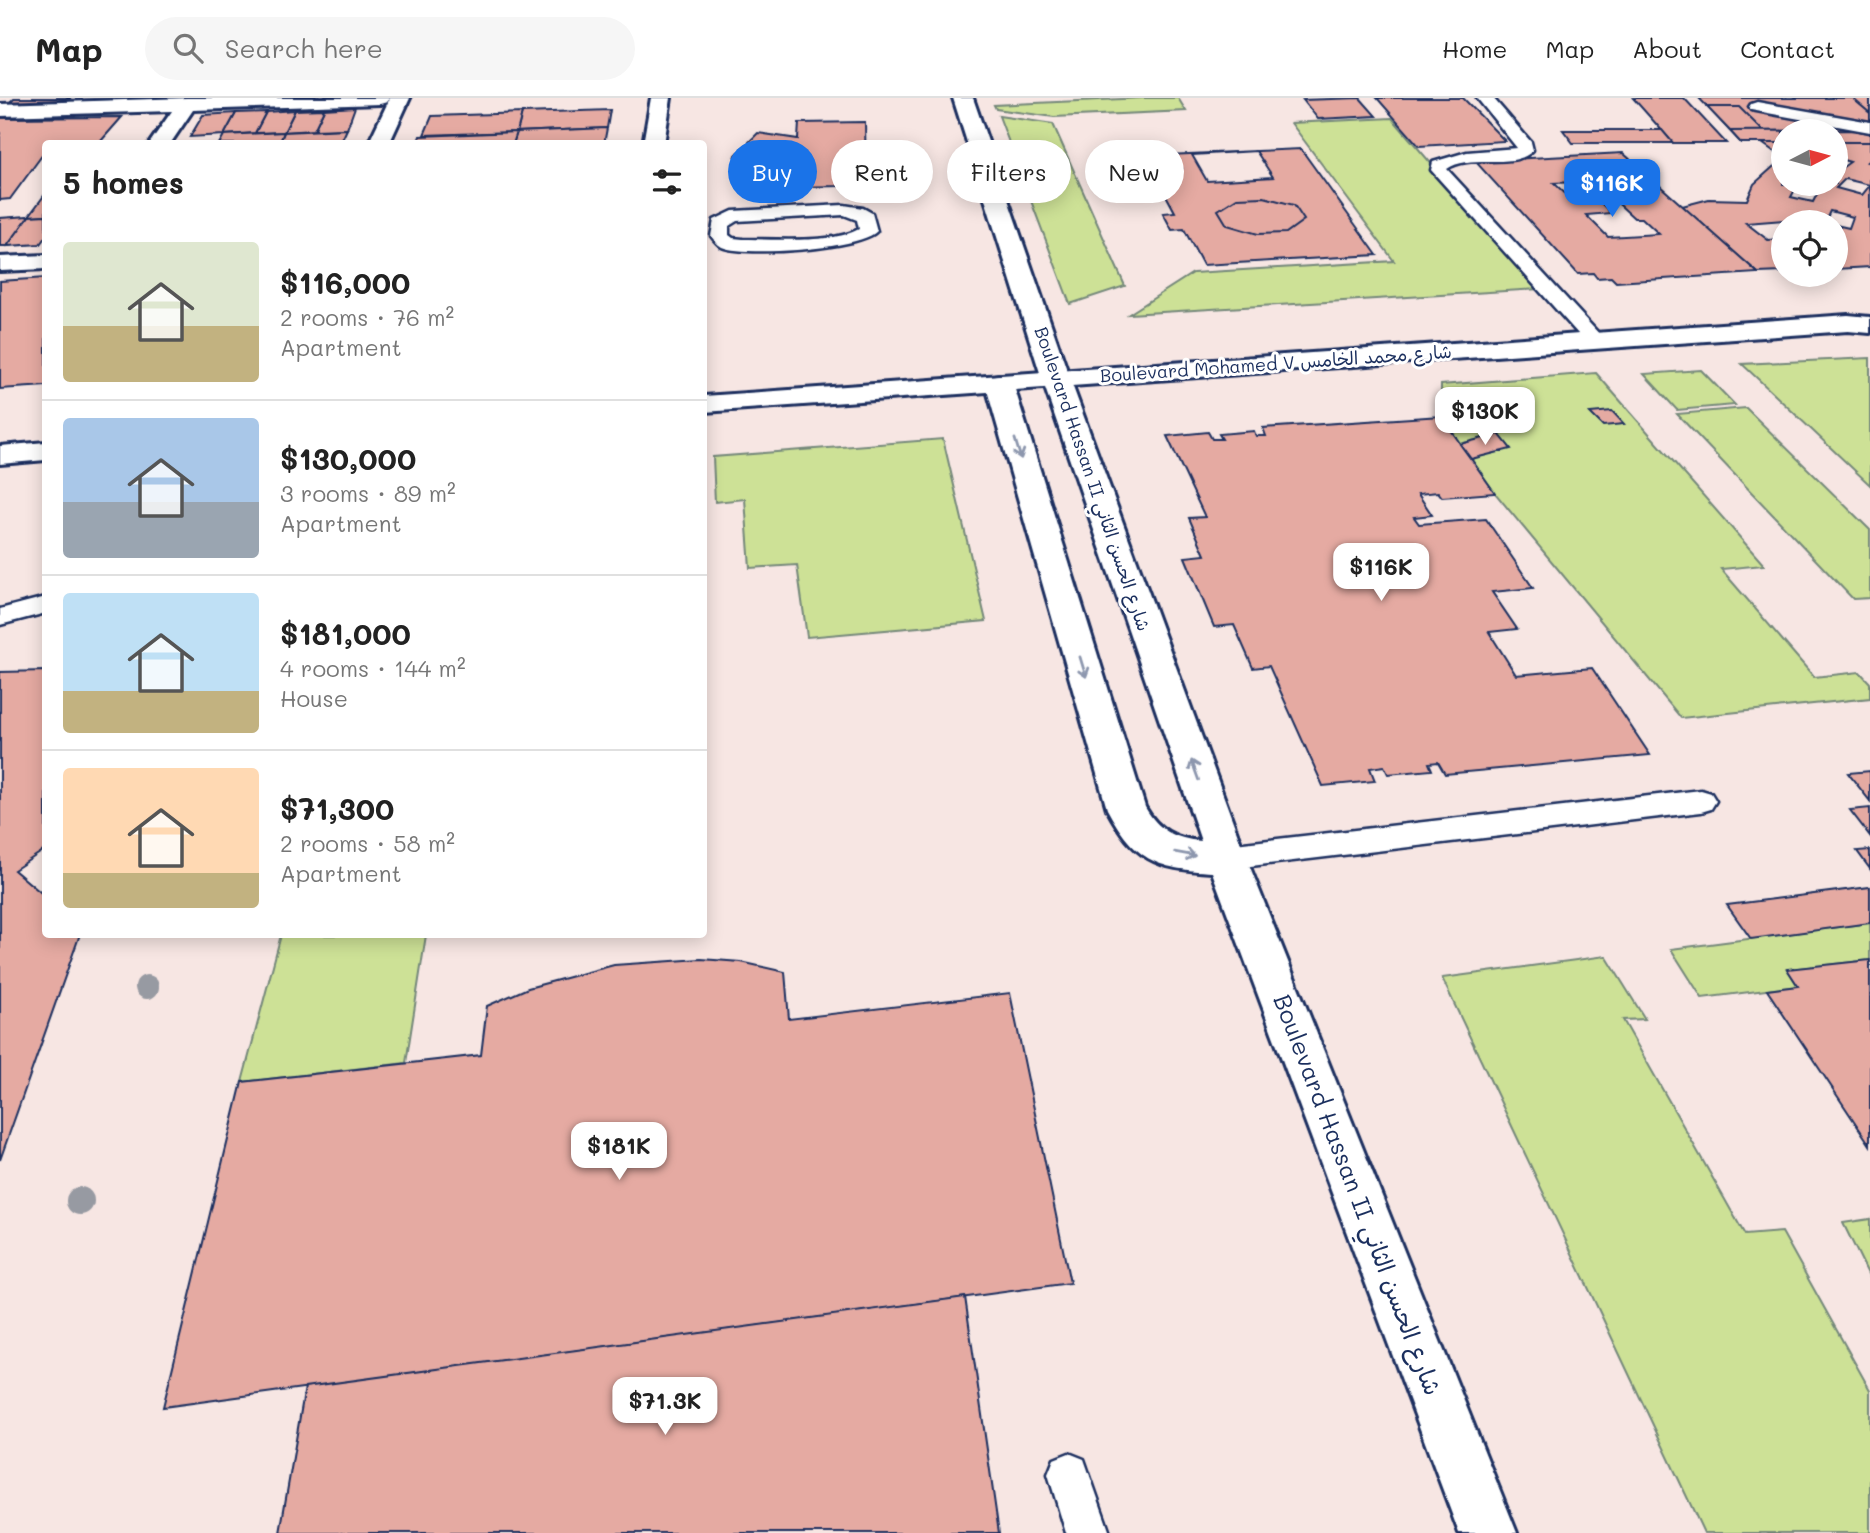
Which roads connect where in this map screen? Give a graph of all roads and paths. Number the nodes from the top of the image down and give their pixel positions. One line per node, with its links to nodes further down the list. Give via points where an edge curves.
1 (380, 98): 6 (street)
2 (400, 98): 11 (street)
3 (661, 98): 12 (street)
4 (963, 98): 18 (street, Boulevard Hassan II شارع الحسن الثاني)
5 (1485, 98): 17 (lane, via 1525,150 1462,158 1444,163 1439,170)
6 (180, 102): 8 (street); 10 (street)
7 (1757, 107): 9 (lane)
8 (0, 110)
9 (1870, 127)
10 (161, 140)
11 (380, 140)
12 (654, 140)
13 (712, 236): 13 (lane, via 743,245 845,240 868,231 866,217 844,210 733,216)
14 (42, 262): 15 (street)
15 (0, 264)
16 (1863, 321): 17 (street, Boulevard Mohamed V شارع محمد الخامس)
17 (1595, 341): 18 (street, Boulevard Mohamed V شارع محمد الخامس)
18 (1056, 379): 19 (street, Boulevard Mohamed V شارع محمد الخامس); 26 (street, Boulevard Hassan II شارع الحسن الثاني, one-way to 18)
19 (999, 383): 20 (street, Boulevard Mohamed V شارع محمد الخامس); 26 (street, one-way to 26, via 1126,809 1137,830 1157,847 1187,855)
20 (707, 404)
21 (42, 451): 22 (street)
22 (0, 455)
23 (42, 606): 24 (lane)
24 (0, 617)
25 (1701, 801): 26 (lane)
26 (1226, 857): 29 (street, Boulevard Hassan II شارع الحسن الثاني)
27 (1069, 1474): 28 (lane)
28 (1088, 1533)
29 (1488, 1533)

